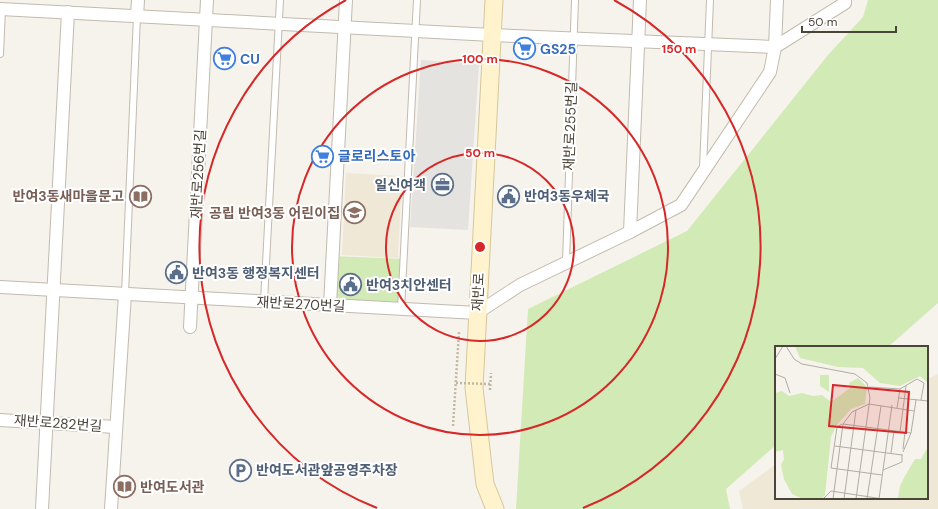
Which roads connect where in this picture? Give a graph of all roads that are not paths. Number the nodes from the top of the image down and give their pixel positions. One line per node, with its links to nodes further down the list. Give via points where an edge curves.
1 (138, 0): 14 (street)
2 (207, 0): 15 (street, 재반로256번길)
3 (280, 0): 16 (lane)
4 (346, 0): 17 (street)
5 (417, 0): 18 (lane)
6 (494, 0): 19 (main road, 재반로)
7 (575, 0): 20 (lane, 재반로255번길)
8 (640, 0): 21 (street)
9 (710, 0): 22 (lane)
10 (777, 0): 23 (street)
11 (845, 0): 23 (street, via 845,3)
12 (2, 6): 13 (street); 24 (lane)
13 (68, 12): 14 (street); 29 (street)
14 (138, 16): 15 (street); 30 (lane)
15 (206, 20): 16 (street); 31 (street, 재반로256번길)
16 (279, 24): 17 (street); 32 (lane)
17 (344, 27): 18 (street); 33 (street)
18 (415, 31): 19 (street); 34 (lane)
19 (492, 35): 20 (street); 35 (main road, 재반로)
20 (572, 39): 21 (street); 27 (lane, 재반로255번길)
21 (637, 41): 22 (street); 26 (street)
22 (708, 44): 23 (street); 25 (lane)
23 (775, 47): 25 (street, via 770,72)
24 (0, 54)
25 (702, 174): 26 (street, via 681,205)
26 (630, 232): 27 (street)
27 (566, 262): 35 (street, via 520,285)
28 (0, 287): 29 (street, 재반로270번길)
29 (53, 290): 30 (street, 재반로270번길); 38 (street)
30 (125, 294): 31 (street, 재반로270번길); 39 (street)
31 (192, 297): 32 (street, 재반로270번길); 36 (street, 재반로256번길)
32 (264, 301): 33 (street, 재반로270번길)
33 (330, 305): 34 (street, 재반로270번길)
34 (401, 309): 35 (street, 재반로270번길)
35 (477, 313): 42 (main road, 재반로, via 474,388 485,484)
36 (190, 327)
37 (0, 420): 38 (street, 재반로282번길)
38 (45, 423): 39 (street, 재반로282번길); 40 (street)
39 (116, 427): 41 (street)
40 (42, 509)
41 (111, 509)
42 (495, 509)

